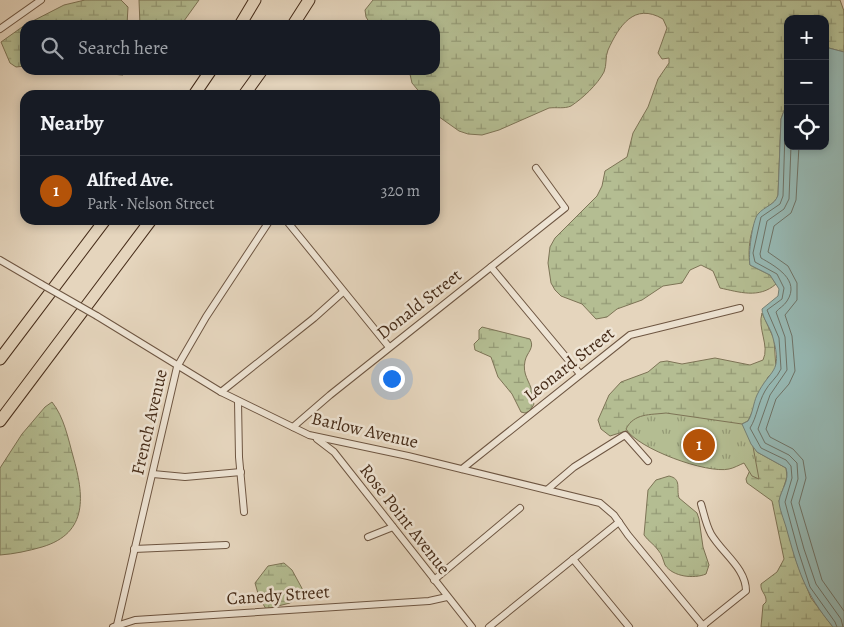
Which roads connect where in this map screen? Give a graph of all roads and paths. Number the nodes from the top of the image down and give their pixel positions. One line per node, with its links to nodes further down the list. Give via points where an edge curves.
1 (41, 0): 6 (street)
2 (255, 0): 4 (highway)
3 (309, 0): 5 (highway)
4 (243, 20)
5 (296, 20)
6 (0, 29)
7 (208, 75): 9 (highway)
8 (258, 75): 10 (highway)
9 (197, 90)
10 (248, 90)
11 (536, 168): 17 (street, Donald Street, via 565,208)
12 (101, 225): 21 (highway)
13 (148, 225): 26 (highway)
14 (267, 225): 22 (street, French Avenue)
15 (290, 225): 18 (street)
16 (0, 260): 22 (street, Barlow Avenue, bridge)
17 (492, 267): 20 (street, Donald Street); 23 (street)
18 (343, 292): 20 (street); 24 (street)
19 (740, 308): 23 (street, Leonard Street, via 634,333)
20 (389, 347): 27 (street, Donald Street)
21 (0, 358)
22 (177, 367): 24 (street, Barlow Avenue); 32 (street, French Avenue)
23 (580, 374): 30 (street, Leonard Street)
24 (221, 392): 25 (street, Barlow Avenue)
25 (238, 401): 27 (street, Barlow Avenue); 31 (street)
26 (0, 421)
27 (293, 426): 28 (street, Barlow Avenue)
28 (309, 435): 30 (street, Barlow Avenue); 38 (street, Rose Point Avenue, via 334,452)
29 (648, 460): 33 (street, via 625,435 574,467)
30 (462, 469): 33 (street, Barlow Avenue)
31 (240, 472): 32 (street, via 185,477); 36 (street)
32 (153, 474): 41 (street, French Avenue)
33 (548, 489): 37 (street, Barlow Avenue, via 600,503)
34 (701, 504): 49 (street, via 711,534 746,584 746,591)
35 (520, 508): 43 (street)
36 (244, 512)
37 (619, 522): 42 (street); 49 (street, Barlow Avenue)
38 (393, 528): 39 (street); 43 (street, Rose Point Avenue)
39 (368, 537)
40 (226, 545): 41 (street)
41 (134, 549): 45 (street, French Avenue)
42 (573, 559): 47 (street); 48 (street)
43 (434, 580): 44 (street, Rose Point Avenue)
44 (447, 597): 45 (street, Canedy Street, via 135,620); 46 (street, Rose Point Avenue)
45 (115, 626)
46 (472, 627)
47 (489, 627)
48 (629, 627)
49 (702, 627)

